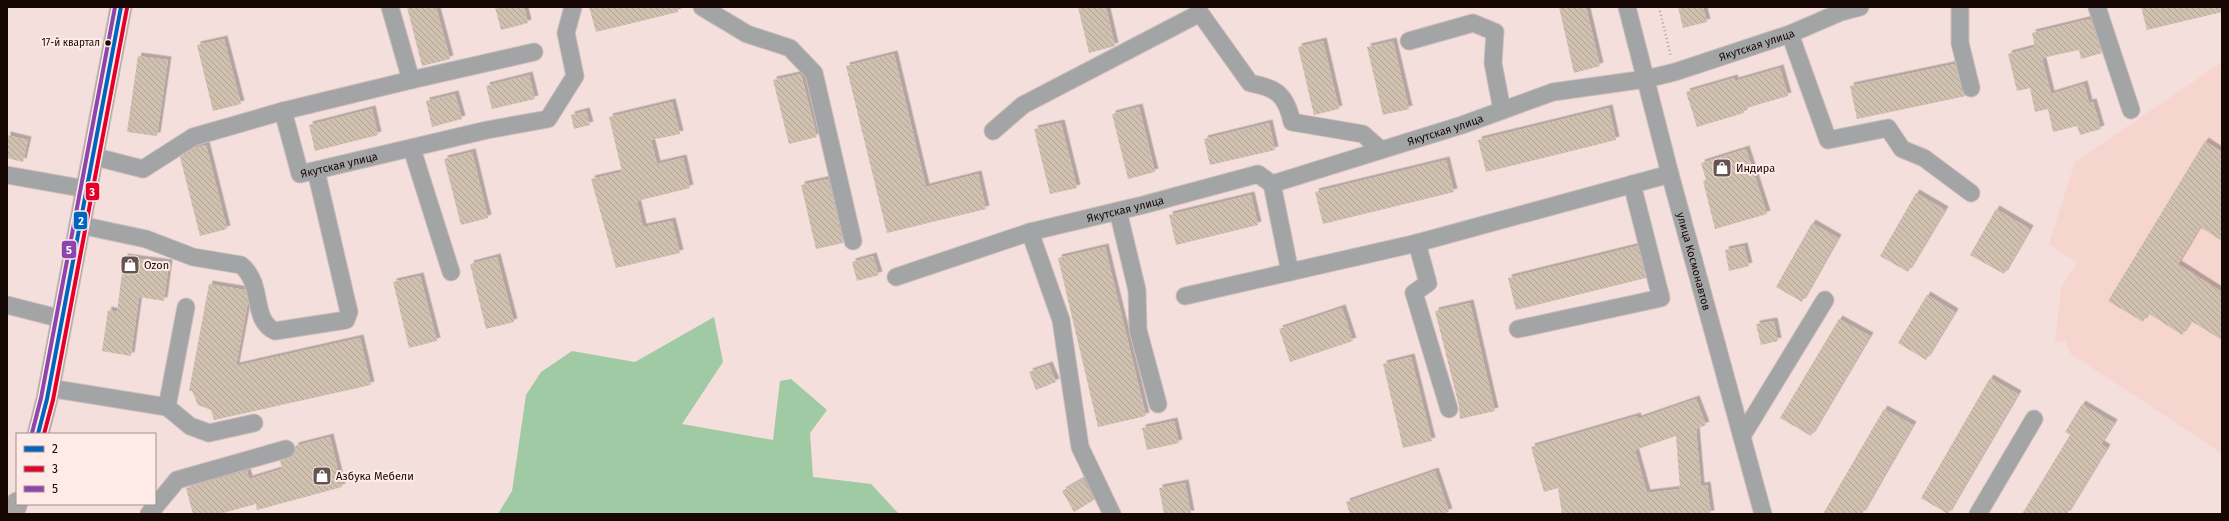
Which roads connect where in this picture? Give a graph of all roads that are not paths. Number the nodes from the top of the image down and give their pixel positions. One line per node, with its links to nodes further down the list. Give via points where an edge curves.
1 (121, 7): 23 (main road)
2 (390, 7): 15 (street)
3 (573, 7): 21 (street, Якутская улица, via 566,33 575,76 548,119 487,130)
4 (702, 7): 34 (street, via 747,34 790,48 814,74)
5 (1627, 7): 14 (street, улица Космонавтов)
6 (1860, 7): 9 (street, Якутская улица)
7 (1960, 7): 16 (street, via 1960,44)
8 (2097, 7): 18 (street)
9 (1840, 9): 11 (street, Якутская улица)
10 (1207, 10): 20 (street, via 1023,105); 22 (street, via 1250,83 1270,87 1288,104 1292,122 1363,134)
11 (1790, 34): 14 (street, Якутская улица); 30 (street, via 1828,140 1888,128 1902,149 1924,158)
12 (1409, 41): 17 (street, via 1473,23 1495,32 1493,63)
13 (534, 52): 15 (street)
14 (1646, 79): 17 (street, Якутская улица, via 1553,92); 25 (street, улица Космонавтов)
15 (411, 80): 19 (street)
16 (1971, 88)
17 (1502, 110): 22 (street, Якутская улица, via 1462,125)
18 (2131, 110)
19 (283, 111): 23 (street, via 193,137 143,169); 24 (street, Якутская улица, via 300,174)
20 (993, 130)
21 (412, 149): 24 (street, Якутская улица); 36 (street)
22 (1380, 149): 27 (street, Якутская улица)
23 (92, 156): 29 (main road)
24 (316, 171): 32 (street, via 349,312 346,320 275,331 268,328 262,320 254,280 241,265 193,257 146,239)
25 (1670, 174): 28 (street); 52 (street, улица Космонавтов)
26 (7, 175): 29 (street)
27 (1272, 184): 31 (street, Якутская улица, via 1258,174); 37 (street)
28 (1632, 184): 35 (street); 44 (street, via 1661,298)
29 (86, 188): 32 (main road)
30 (1971, 193)
31 (1118, 211): 33 (street, Якутская улица); 46 (street, via 1137,290 1138,330)
32 (80, 225): 43 (main road)
33 (1030, 232): 38 (street, Якутская улица); 55 (street, via 1061,320 1080,447)
34 (853, 241)
35 (1417, 243): 37 (street); 48 (street, via 1428,283 1414,293)
36 (451, 272)
37 (1290, 272): 39 (street)
38 (896, 277)
39 (1185, 296)
40 (1825, 300): 52 (street)
41 (7, 305): 43 (street)
42 (186, 308): 47 (street)
43 (62, 319): 45 (main road)
44 (1518, 329)
45 (49, 388): 47 (street); 51 (main road)
46 (1158, 404)
47 (167, 407): 50 (street, via 190,426 209,433)
48 (1448, 409)
49 (2034, 419): 57 (street)
50 (254, 423)
51 (38, 433)
52 (1742, 436): 56 (street, улица Космонавтов)
53 (286, 449): 54 (street, via 177,480)
54 (149, 514)
55 (1112, 514)
56 (1763, 514)
57 (1978, 514)

